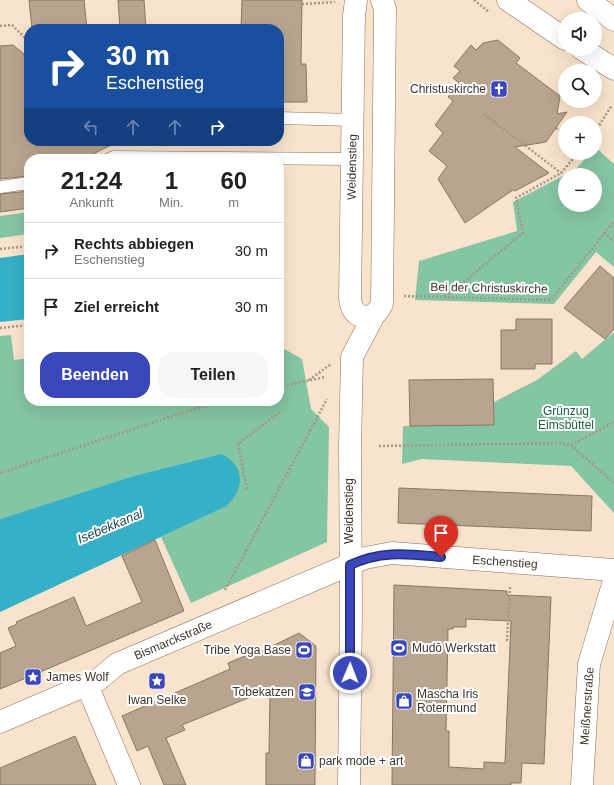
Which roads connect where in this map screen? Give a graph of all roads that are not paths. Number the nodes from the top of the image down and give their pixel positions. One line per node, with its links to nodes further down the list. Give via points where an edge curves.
1 (382, 0): 15 (street, Weidenstieg, via 385,9 382,300 380,309)
2 (508, 0): 6 (street)
3 (588, 0): 5 (street)
4 (347, 1): 10 (street, Weidenstieg, via 354,16)
5 (614, 20)
6 (558, 34)
7 (593, 56): 8 (street)
8 (614, 69)
9 (284, 118): 10 (lane)
10 (353, 120): 12 (street, Weidenstieg)
11 (284, 158): 12 (lane)
12 (353, 159): 15 (street, Weidenstieg, via 350,304 352,310 361,316)
13 (24, 184): 14 (lane)
14 (0, 187)
15 (374, 315): 16 (street, Weidenstieg, via 352,357)
16 (350, 565): 17 (street, Eschenstieg, via 365,558 392,553); 19 (street, Bismarckstraße, via 117,664 98,680); 22 (street, Weidenstieg)
17 (614, 570)
18 (614, 581): 23 (street, Meißnerstraße, via 589,664)
19 (87, 685): 20 (street, Bismarckstraße); 21 (street)
20 (0, 722)
21 (129, 785)
22 (349, 785)
23 (582, 785)

